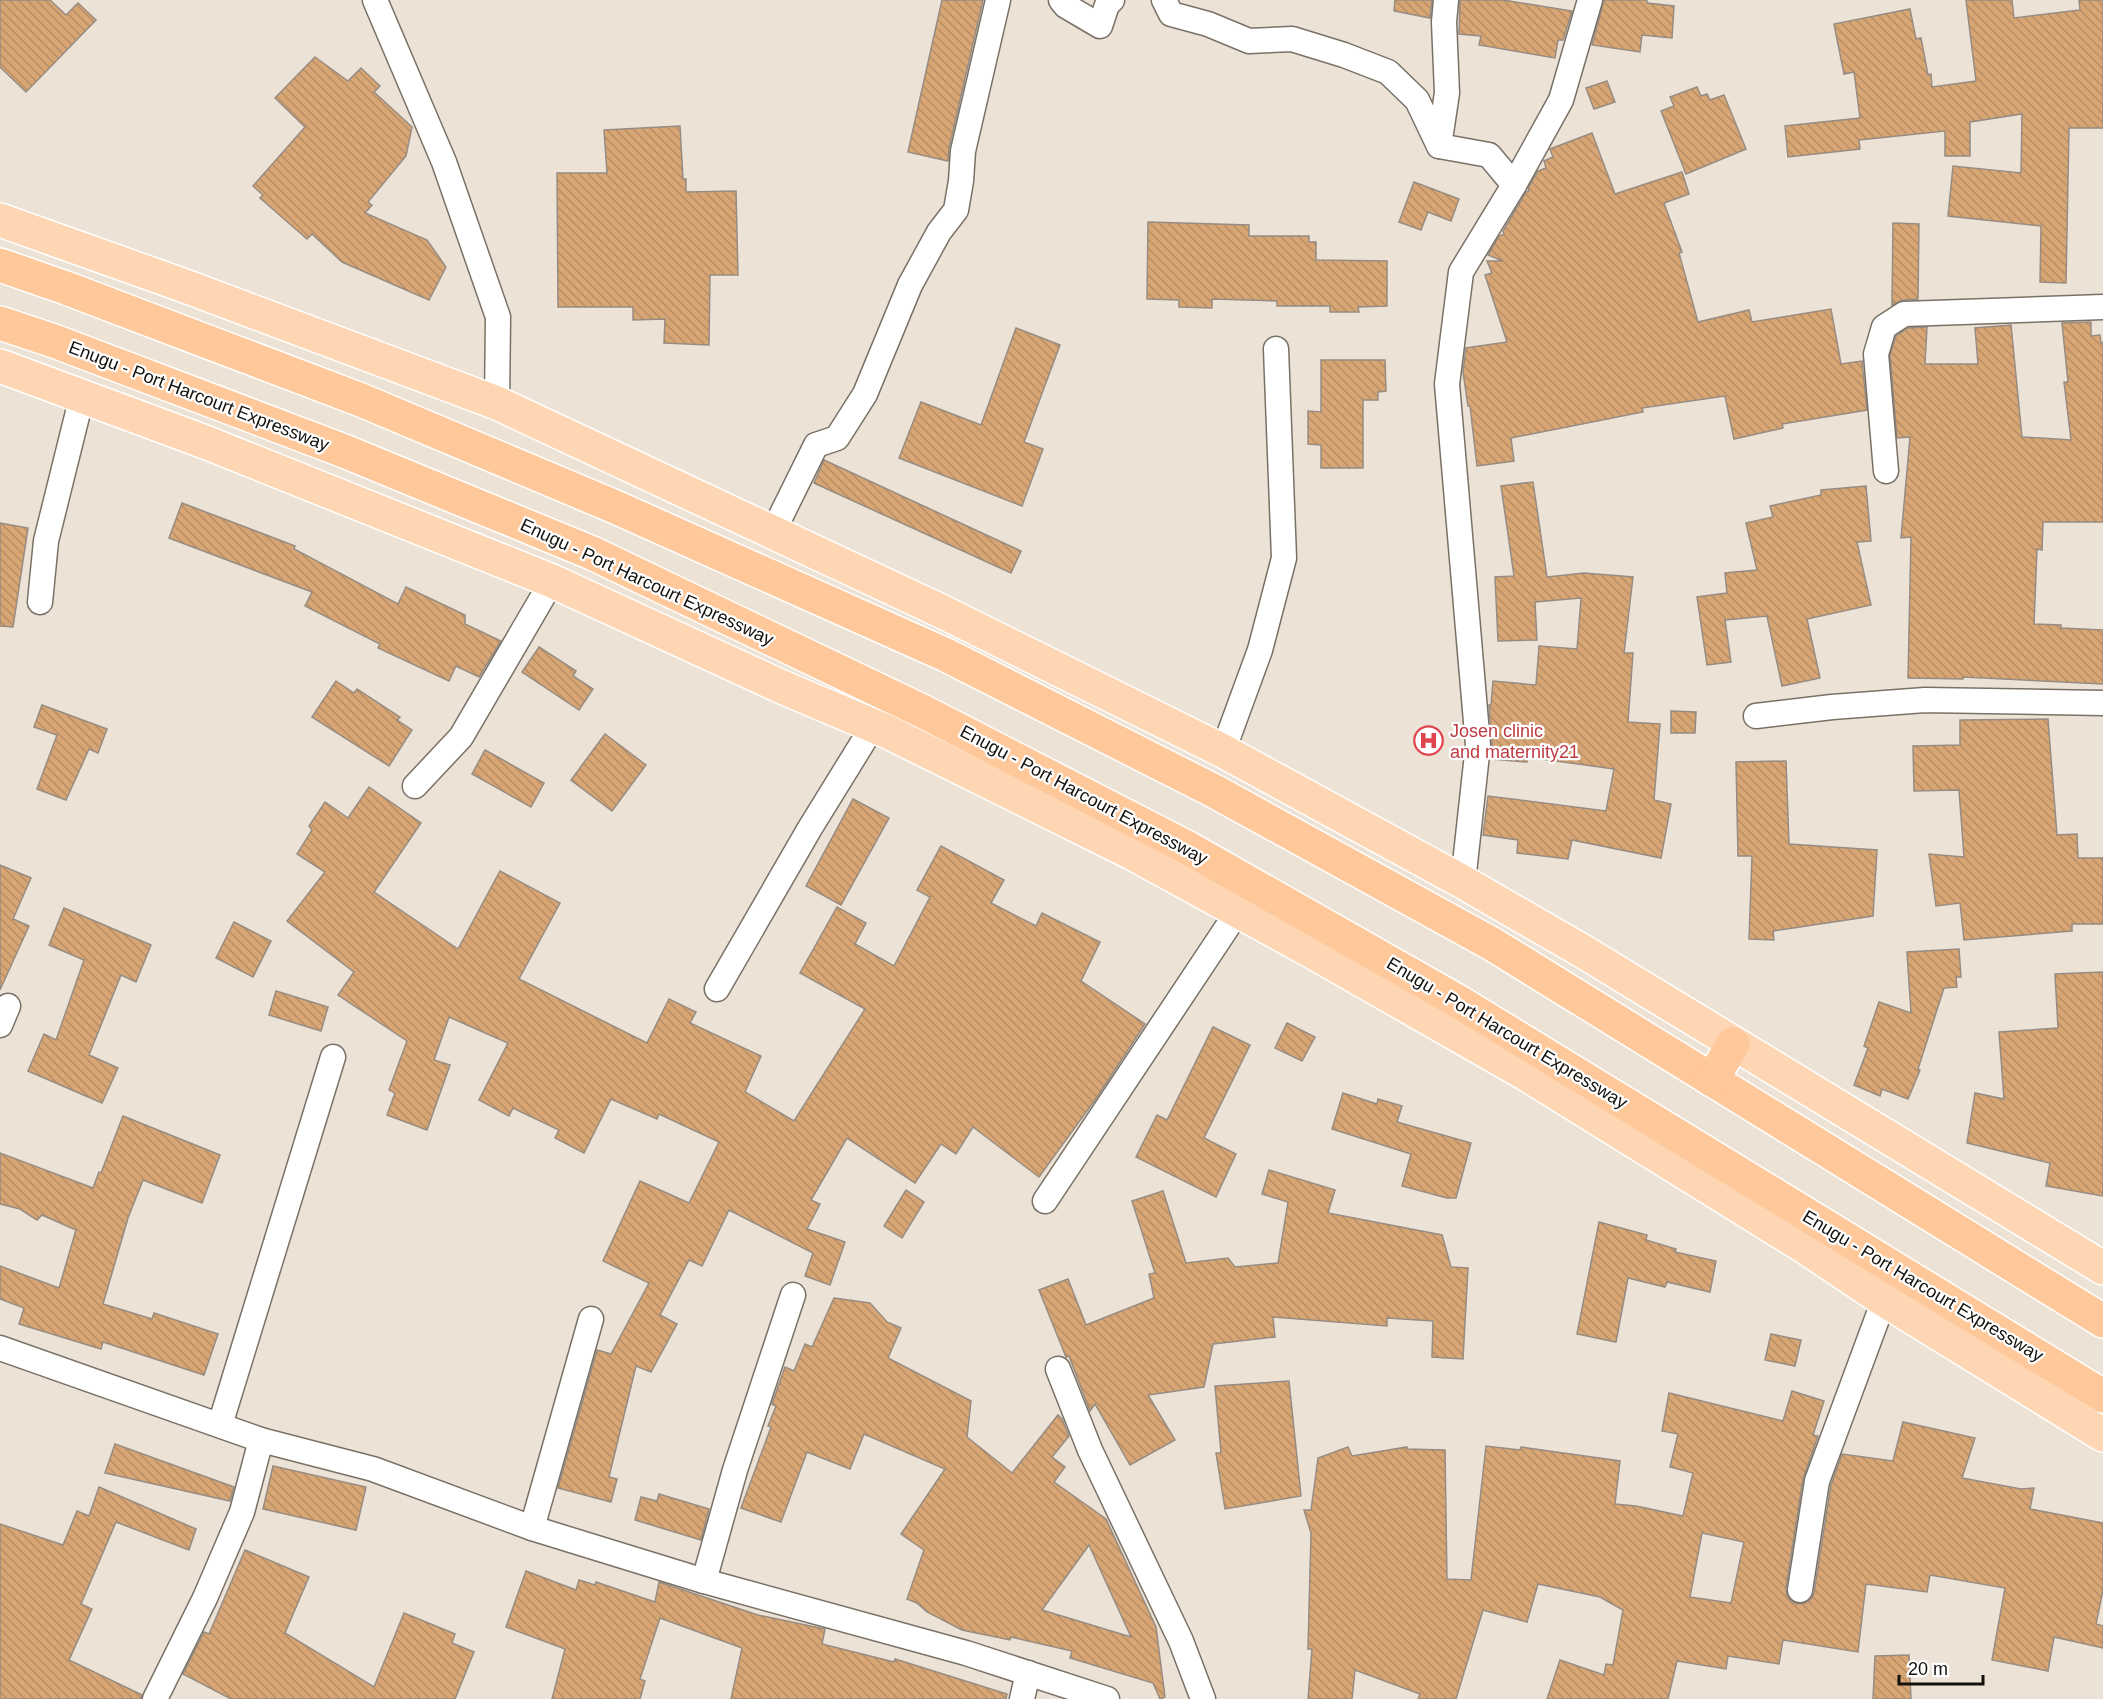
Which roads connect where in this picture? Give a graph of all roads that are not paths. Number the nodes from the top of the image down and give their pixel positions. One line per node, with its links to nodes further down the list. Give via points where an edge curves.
1 (375, 0): 17 (street, via 444,162 498,317)
2 (998, 0): 20 (street, via 963,151 956,210 939,231 910,285 865,394 837,438 816,445)
3 (1061, 0): 4 (street, via 1100,26)
4 (1112, 0)
5 (1164, 0): 8 (street, via 1171,14 1250,41 1292,39 1388,72 1417,100)
6 (1446, 0): 8 (street, via 1447,93)
7 (1590, 0): 9 (street, via 1561,100)
8 (1439, 146): 9 (street, via 1489,154)
9 (1514, 186): 29 (street, via 1461,272 1447,384 1478,745)
10 (0, 220): 17 (main road)
11 (0, 265): 19 (highway, via 361,400)
12 (2103, 307): 18 (street, via 1904,314 1884,327 1876,354)
13 (0, 323): 21 (highway, Enugu - Port Harcourt Expressway, via 344,451)
14 (1276, 349): 27 (street, via 1284,558 1260,650)
15 (0, 366): 16 (main road, Enugu - Port Harcourt Expressway)
16 (82, 396): 22 (main road, Enugu - Port Harcourt Expressway); 23 (street, via 46,541)
17 (497, 403): 20 (main road)
18 (1886, 471)
19 (613, 506): 21 (highway); 34 (highway, via 946,655 1216,792 1492,944)
20 (773, 532): 27 (main road)
21 (592, 553): 43 (highway, Enugu - Port Harcourt Expressway, via 924,712 1199,854 1459,1002)
22 (552, 581): 26 (main road, Enugu - Port Harcourt Expressway); 28 (street, via 460,736)
23 (40, 602)
24 (2103, 703): 25 (street, via 1925,700)
25 (1756, 716)
26 (873, 726): 30 (main road, Enugu - Port Harcourt Expressway, via 1130,852); 31 (street)
27 (1223, 751): 29 (main road)
28 (415, 786)
29 (1463, 882): 32 (main road)
30 (1238, 911): 35 (street); 38 (main road, Enugu - Port Harcourt Expressway, via 1526,1074)
31 (717, 988)
32 (1733, 1044): 34 (highway); 36 (main road)
33 (333, 1057): 44 (street)
34 (1712, 1080): 40 (highway)
35 (1045, 1201)
36 (2103, 1268)
37 (792, 1295): 48 (street, via 735,1470)
38 (1884, 1300): 45 (main road, Enugu - Port Harcourt Expressway); 49 (street, via 1817,1481)
39 (591, 1319): 47 (street)
40 (2103, 1321)
41 (0, 1348): 44 (street)
42 (1058, 1370): 54 (street, via 1090,1450 1181,1641)
43 (2103, 1396)
44 (220, 1425): 46 (street)
45 (2103, 1435)
46 (261, 1440): 47 (street, via 373,1469); 51 (street, via 242,1512)
47 (532, 1528): 48 (street)
48 (704, 1581): 50 (street)
49 (1800, 1590)
50 (1028, 1673): 52 (street); 53 (street)
51 (155, 1699)
52 (1022, 1699)
53 (1107, 1699)
54 (1203, 1699)

